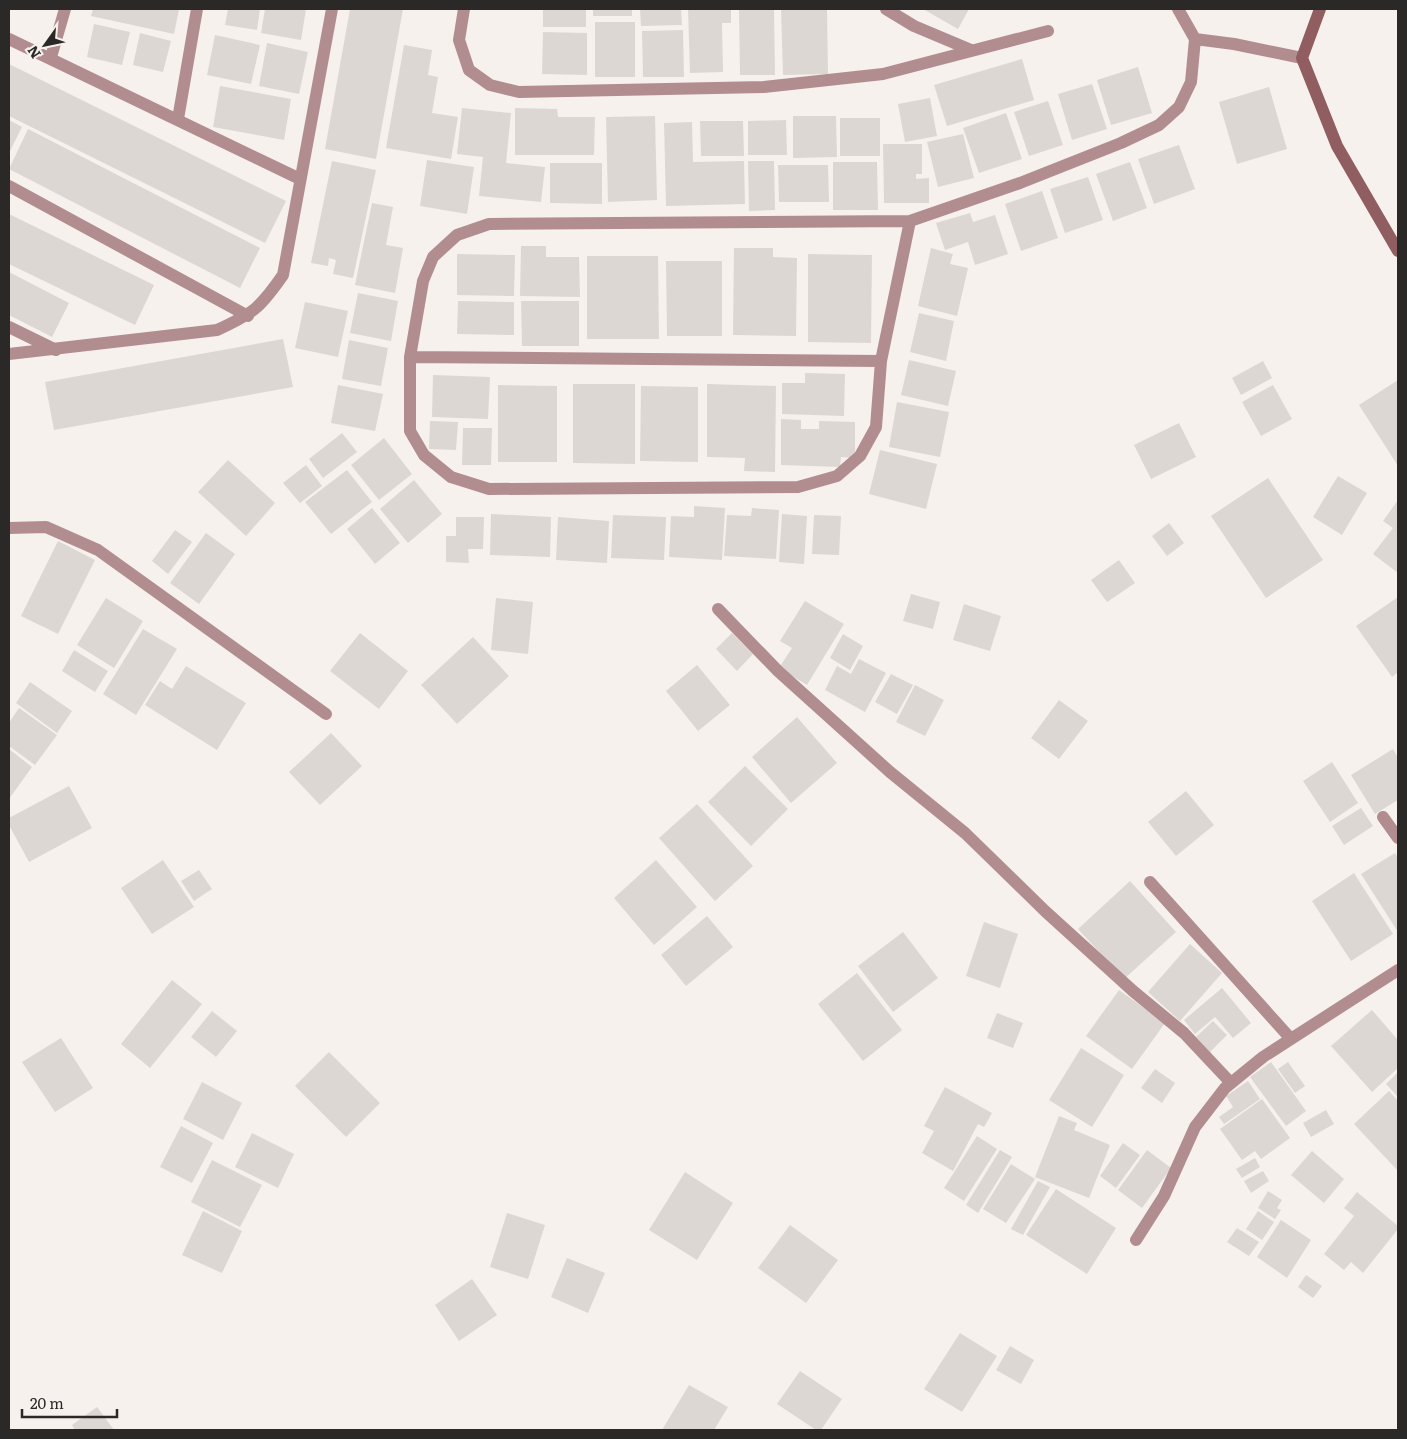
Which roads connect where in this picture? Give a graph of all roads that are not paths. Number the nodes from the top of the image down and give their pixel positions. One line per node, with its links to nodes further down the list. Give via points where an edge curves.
1 (65, 9): 12 (street)
2 (198, 9): 14 (street)
3 (332, 9): 15 (street)
4 (464, 9): 11 (street, via 458,40 469,70 490,85 519,92 764,87 883,74)
5 (886, 9): 11 (street, via 914,26)
6 (1178, 9): 10 (street)
7 (1320, 9): 13 (main road)
8 (1048, 31): 11 (street)
9 (9, 39): 12 (street)
10 (1195, 39): 13 (street); 17 (street, via 1191,82 1179,107 1159,125 1020,183)
11 (971, 50)
12 (51, 57): 14 (street)
13 (1302, 58): 18 (main road, via 1337,146)
14 (178, 119): 15 (street)
15 (300, 179): 19 (street, via 283,275 265,300)
16 (9, 186): 19 (street)
17 (910, 220): 23 (street, via 489,224 458,235 433,257 423,281); 24 (street)
18 (1398, 251)
19 (248, 316): 21 (street, via 217,330)
20 (9, 327): 21 (street)
21 (57, 350): 22 (street)
22 (9, 354)
23 (410, 357): 24 (street); 24 (street, via 410,430 424,455 451,477 489,489 798,487 837,476 860,456 876,426)
24 (881, 361)
25 (9, 528): 27 (street, via 46,527 98,550)
26 (718, 609): 33 (street, via 785,677 890,772 965,833 1052,918 1184,1033)
27 (326, 714)
28 (1383, 817): 29 (street)
29 (1398, 838)
30 (1150, 882): 32 (street)
31 (1398, 970): 32 (street)
32 (1291, 1038): 33 (street)
33 (1231, 1083): 34 (street, via 1195,1127 1164,1196)
34 (1136, 1240)

